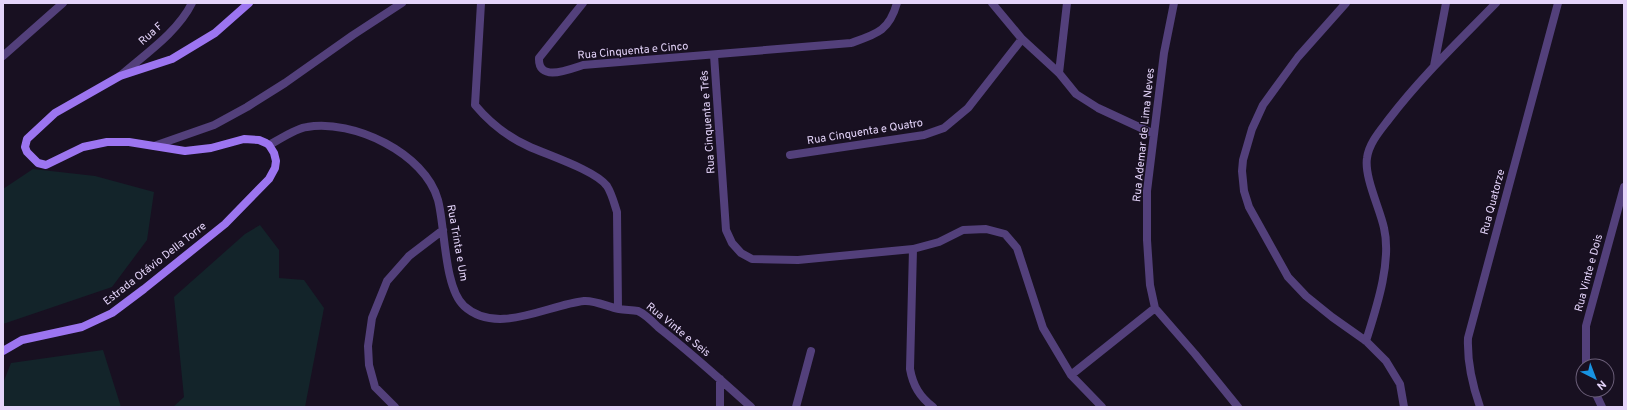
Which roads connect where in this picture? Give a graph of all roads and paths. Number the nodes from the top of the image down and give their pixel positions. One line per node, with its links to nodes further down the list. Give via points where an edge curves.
1 (63, 3): 17 (street)
2 (192, 3): 20 (street, Rua F, via 168,36)
3 (249, 3): 20 (main road, via 215,33 172,59)
4 (402, 3): 23 (street, via 247,107 214,125)
5 (481, 3): 28 (street, via 475,105 488,120 507,135 597,177 607,186 617,212)
6 (583, 3): 16 (street, Rua Cinquenta e Cinco, via 539,58 541,68 546,72 554,73 583,65)
7 (897, 3): 16 (street, Rua Cinquenta e Três, via 893,16 886,26 874,36 851,43)
8 (992, 3): 15 (street)
9 (1067, 3): 19 (street)
10 (1174, 3): 21 (street, Rua Ademar de Lima Neves, via 1164,53)
11 (1346, 3): 30 (street, via 1298,57 1263,105 1252,129 1242,171 1249,207 1288,277 1316,304)
12 (1446, 3): 18 (street)
13 (1496, 3): 18 (street)
14 (1558, 3): 44 (street, Rua Quatorze, via 1468,338 1469,368)
15 (1022, 39): 19 (street); 24 (street, Rua Cinquenta e Quatro, via 968,108 944,128 924,136)
16 (714, 55): 27 (street, Rua Cinquenta e Três, via 726,230 732,243 741,253 752,259 798,260)
17 (3, 56)
18 (1434, 67): 30 (street, via 1373,140 1367,158 1367,171 1384,230 1387,250 1385,268)
19 (1058, 73): 21 (street, via 1083,99 1119,119)
20 (120, 76): 23 (main road, via 55,113 27,139 27,152 38,163 46,165 83,148 107,142)
21 (1154, 134): 29 (street, Rua Ademar de Lima Neves, via 1148,191 1147,240 1150,285)
22 (269, 145): 23 (main road, via 259,140 244,139 211,148 185,151); 26 (street, Rua Trinta e Um, via 306,127 330,126 357,131 390,145 419,168 429,180 438,200); 32 (main road, Estrada Otávio Della Torre, via 276,161 269,179 225,224 144,289 112,313 82,327 22,340)
23 (154, 146)
24 (790, 155)
25 (1624, 188): 33 (street, Rua Vinte e Dois, via 1586,326)
26 (443, 230): 28 (street, Rua Trinta e Um, via 454,291 462,305 475,314 491,319 525,316 585,301); 36 (street, via 408,256 387,281 372,318 368,346 369,365 375,387)
27 (913, 249): 34 (street, via 939,242 963,230 986,229 1005,234 1017,248 1043,328); 40 (street, via 910,370 917,391)
28 (618, 308): 35 (street, Rua Vinte e Seis, via 639,312 676,340)
29 (1155, 308): 34 (street); 42 (street, Rua Ademar de Lima Neves)
30 (1366, 341): 43 (street, via 1386,361 1400,384)
31 (811, 350): 39 (street)
32 (3, 351)
33 (1586, 358)
34 (1071, 375): 41 (street)
35 (720, 379): 37 (street); 38 (street, Rua Vinte e Seis)
36 (395, 407)
37 (720, 407)
38 (751, 407)
39 (796, 407)
40 (933, 407)
41 (1102, 407)
42 (1238, 407)
43 (1404, 407)
44 (1480, 407)

